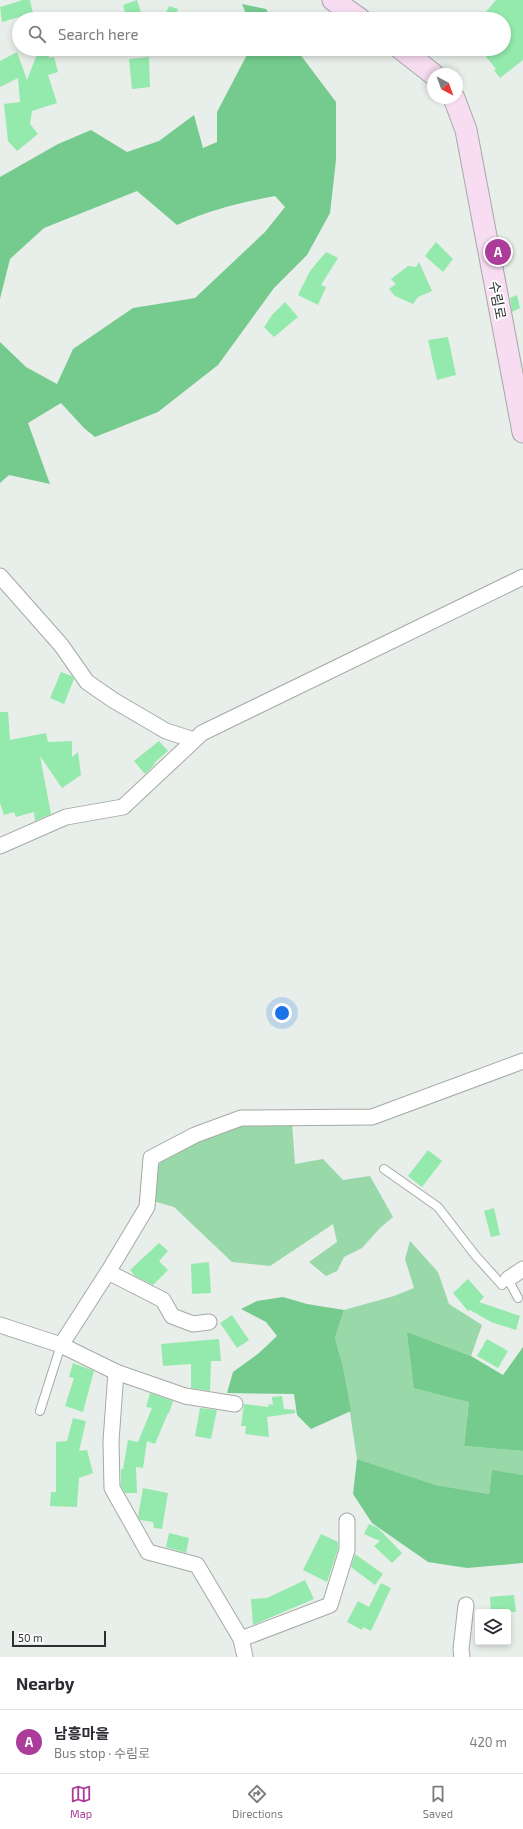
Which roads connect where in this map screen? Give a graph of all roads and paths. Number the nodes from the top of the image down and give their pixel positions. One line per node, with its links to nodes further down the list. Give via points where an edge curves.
1 (333, 0): 2 (main road)
2 (350, 12)
3 (410, 56): 4 (main road)
4 (427, 69)
5 (456, 104): 6 (main road, 수림로, via 466,130)
6 (523, 432)
7 (0, 576): 9 (street, via 61,645 87,682 166,731)
8 (523, 577): 9 (street, via 202,733)
9 (194, 740): 10 (street, via 123,807 66,817)
10 (0, 846)
11 (523, 1061): 14 (street, via 372,1117 242,1118 195,1135 152,1158 147,1207)
12 (384, 1170): 15 (lane, via 438,1207 475,1255 502,1284)
13 (523, 1269): 15 (street)
14 (108, 1272): 17 (street, via 163,1300 172,1316 193,1324); 19 (street)
15 (508, 1279): 16 (lane)
16 (518, 1298)
17 (209, 1322)
18 (0, 1325): 19 (street)
19 (61, 1345): 20 (street); 22 (lane)
20 (116, 1372): 21 (street, via 185,1396); 25 (street, via 111,1441 112,1488 148,1552 197,1565)
21 (234, 1404)
22 (40, 1411)
23 (347, 1521): 25 (street, via 347,1550 330,1605)
24 (466, 1605): 27 (street)
25 (241, 1639): 26 (street)
26 (245, 1657)
27 (462, 1657)

